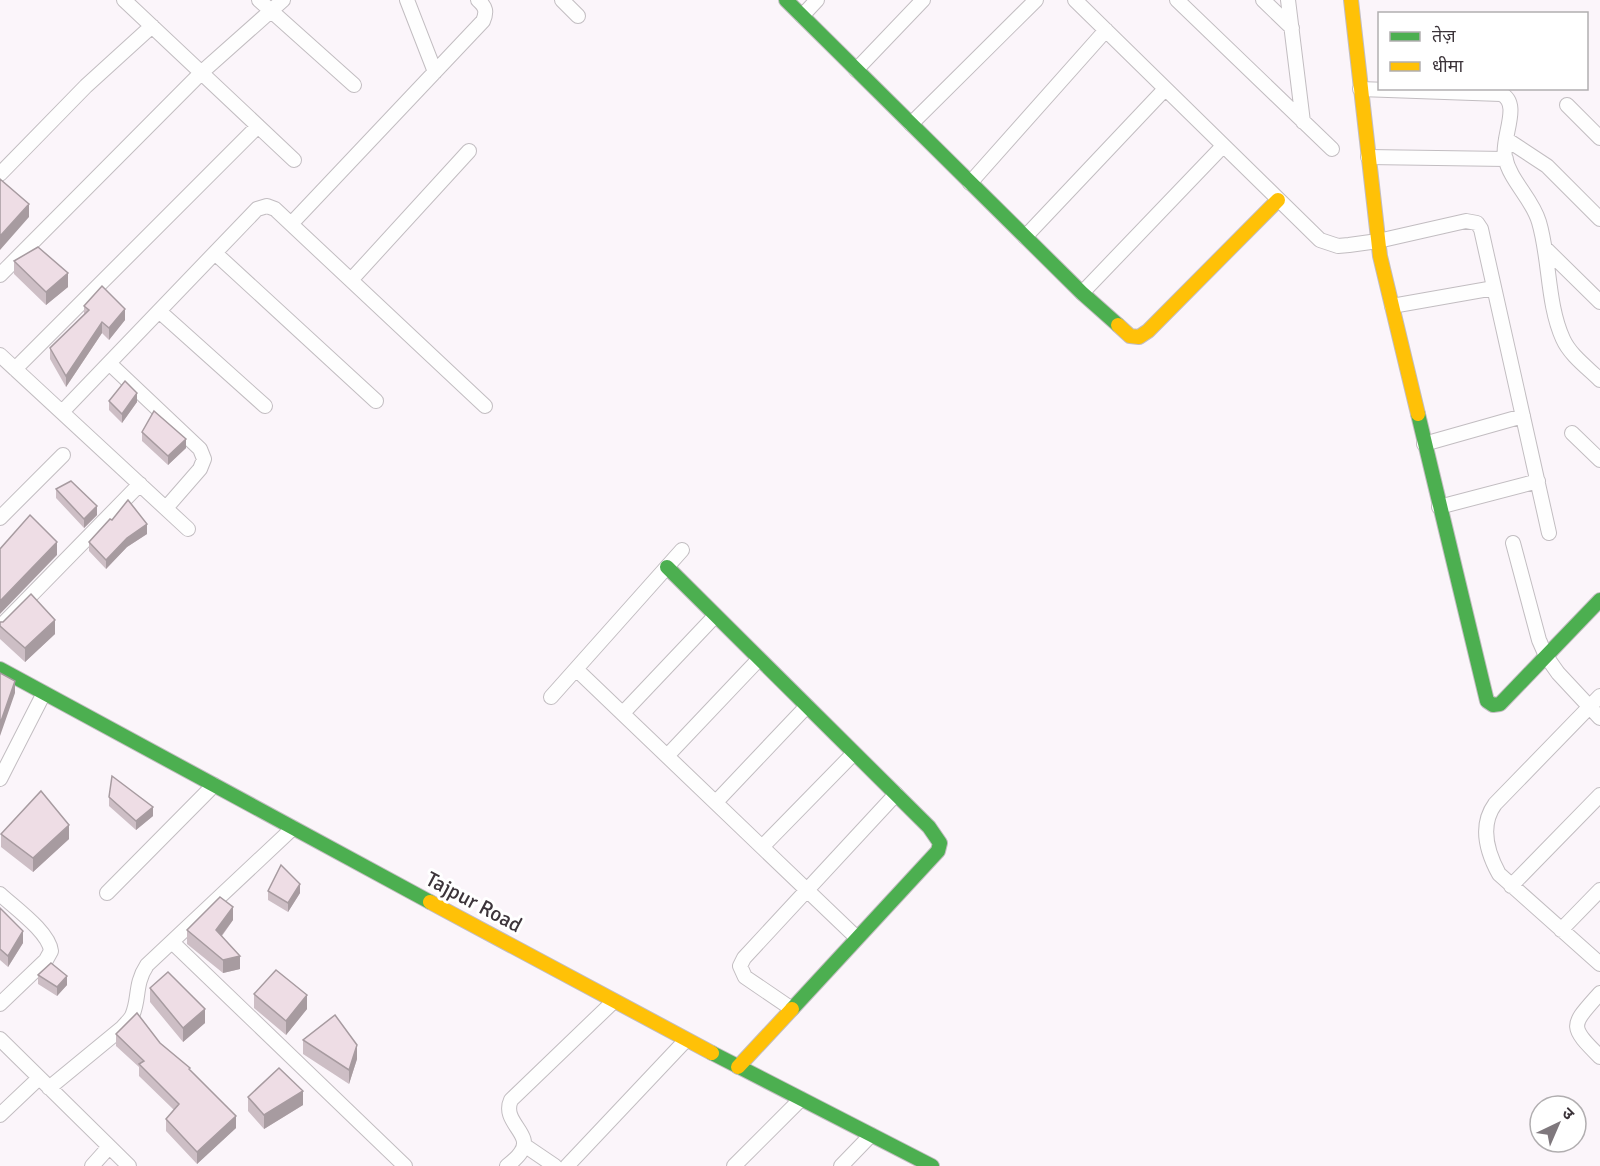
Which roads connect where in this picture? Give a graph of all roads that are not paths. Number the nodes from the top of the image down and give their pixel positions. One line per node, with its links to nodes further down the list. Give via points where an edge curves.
1 (124, 0): 19 (street)
2 (259, 0): 16 (street)
3 (283, 0): 16 (street)
4 (407, 0): 24 (street)
5 (478, 0): 24 (street, via 484,5 483,21)
6 (562, 0): 17 (street)
7 (786, 0): 18 (street)
8 (817, 0): 18 (street)
9 (923, 0): 22 (street)
10 (1036, 0): 32 (street)
11 (1075, 0): 21 (street)
12 (1177, 0): 31 (street)
13 (1263, 0): 20 (street)
14 (1288, 0): 20 (street)
15 (1351, 0): 27 (street)
16 (271, 12): 23 (street); 25 (street)
17 (578, 16)
18 (802, 16): 22 (street)
19 (152, 26): 23 (street); 42 (street, via 86,86)
20 (1292, 28): 31 (street)
21 (1106, 30): 26 (street); 43 (street)
22 (856, 70): 32 (street)
23 (202, 72): 33 (street); 51 (street)
24 (435, 72): 46 (street)
25 (354, 85)
26 (1165, 89): 36 (street); 47 (street)
27 (1360, 89): 28 (street); 39 (street)
28 (1378, 90)
29 (1388, 90): 35 (street, via 1507,96 1512,104)
30 (1567, 105): 34 (street)
31 (1303, 122): 37 (street)
32 (911, 124): 43 (street)
33 (258, 126): 41 (street); 60 (street)
34 (1600, 138)
35 (1506, 139): 40 (street); 45 (street, via 1547,166)
36 (1223, 146): 44 (street); 54 (street)
37 (1332, 149)
38 (469, 151): 52 (street)
39 (1368, 157): 40 (street); 48 (street)
40 (1506, 159): 49 (street, via 1531,201)
41 (294, 160)
42 (0, 174)
43 (970, 183): 47 (street)
44 (1278, 200): 48 (street, via 1328,244); 54 (street, via 1138,337 1130,336)
45 (1600, 219)
46 (291, 224): 50 (street, via 275,209 257,209); 52 (street)
47 (1025, 237): 54 (street)
48 (1378, 241): 53 (street, via 1466,221 1477,223); 56 (street)
49 (1545, 248): 55 (street); 61 (street, via 1563,340)
50 (215, 253): 57 (street); 62 (street)
51 (0, 275)
52 (351, 280): 64 (street)
53 (1494, 288): 56 (street); 66 (street)
54 (1082, 292)
55 (1600, 302)
56 (1392, 306): 68 (street)
57 (159, 311): 59 (street); 63 (street)
58 (0, 355): 60 (street)
59 (109, 363): 65 (street); 74 (street, via 200,449 204,459)
60 (15, 369): 65 (street)
61 (1600, 380)
62 (376, 401)
63 (265, 406)
64 (485, 406)
65 (62, 412): 72 (street)
66 (1523, 416): 68 (street); 71 (street)
67 (1572, 433): 70 (street)
68 (1424, 444): 73 (street)
69 (63, 455): 75 (street)
70 (1600, 460)
71 (1538, 481): 73 (street); 77 (street)
72 (140, 484): 74 (street); 83 (street)
73 (1439, 507): 84 (street, via 1487,701 1500,704)
74 (166, 508): 76 (street)
75 (0, 518)
76 (188, 529)
77 (1550, 533)
78 (1513, 543): 84 (street)
79 (682, 550): 80 (street)
80 (667, 567): 82 (street); 87 (street)
81 (1600, 600): 84 (street)
82 (715, 616): 85 (street); 93 (street)
83 (0, 627)
84 (1546, 656): 92 (street)
85 (759, 659): 91 (street); 96 (street)
86 (0, 669): 88 (street, Tajpur Road)
87 (576, 669): 90 (street); 93 (street)
88 (44, 693): 97 (street); 99 (street, Tajpur Road)
89 (1600, 696): 92 (street)
90 (551, 697)
91 (807, 706): 95 (street); 102 (street)
92 (1590, 707): 94 (street); 105 (street, via 1487,814 1485,825 1492,862)
93 (623, 713): 96 (street)
94 (1600, 718)
95 (854, 753): 100 (street); 104 (street)
96 (668, 756): 102 (street)
97 (4, 760): 98 (street)
98 (0, 779)
99 (214, 785): 103 (street, Tajpur Road); 108 (street)
100 (896, 794): 106 (street); 111 (street, via 929,827 940,843 938,851)
101 (1600, 795): 105 (street)
102 (716, 802): 104 (street)
103 (293, 828): 112 (street); 115 (street, Tajpur Road)
104 (762, 847): 106 (street)
105 (1511, 886): 110 (street)
106 (807, 890): 111 (street); 117 (street, via 740,966 745,977)
107 (1600, 890): 110 (street)
108 (107, 893)
109 (0, 894): 116 (street, via 43,934 51,951)
110 (1561, 930): 113 (street)
111 (857, 938): 117 (street)
112 (172, 942): 123 (street, via 141,974 131,1017 122,1028); 131 (street)
113 (1600, 964)
114 (1600, 993): 120 (street, via 1576,1026 1580,1037)
115 (614, 1001): 119 (street, Tajpur Road); 127 (street, via 511,1100 507,1107 509,1116 523,1136)
116 (0, 1004)
117 (792, 1009): 121 (street)
118 (0, 1039): 122 (street)
119 (686, 1040): 121 (street, Tajpur Road); 134 (street)
120 (1600, 1057)
121 (738, 1067): 124 (street, Tajpur Road)
122 (39, 1078): 123 (street); 125 (street)
123 (49, 1088): 128 (street)
124 (801, 1099): 126 (street, Tajpur Road); 135 (street)
125 (0, 1115)
126 (871, 1135): 136 (street); 137 (street, Tajpur Road)
127 (524, 1145): 132 (street); 133 (street)
128 (109, 1147): 129 (street); 130 (street)
129 (92, 1166)
130 (129, 1166)
131 (405, 1166)
132 (507, 1166)
133 (555, 1166)
134 (567, 1166)
135 (734, 1166)
136 (841, 1166)
137 (932, 1166)

